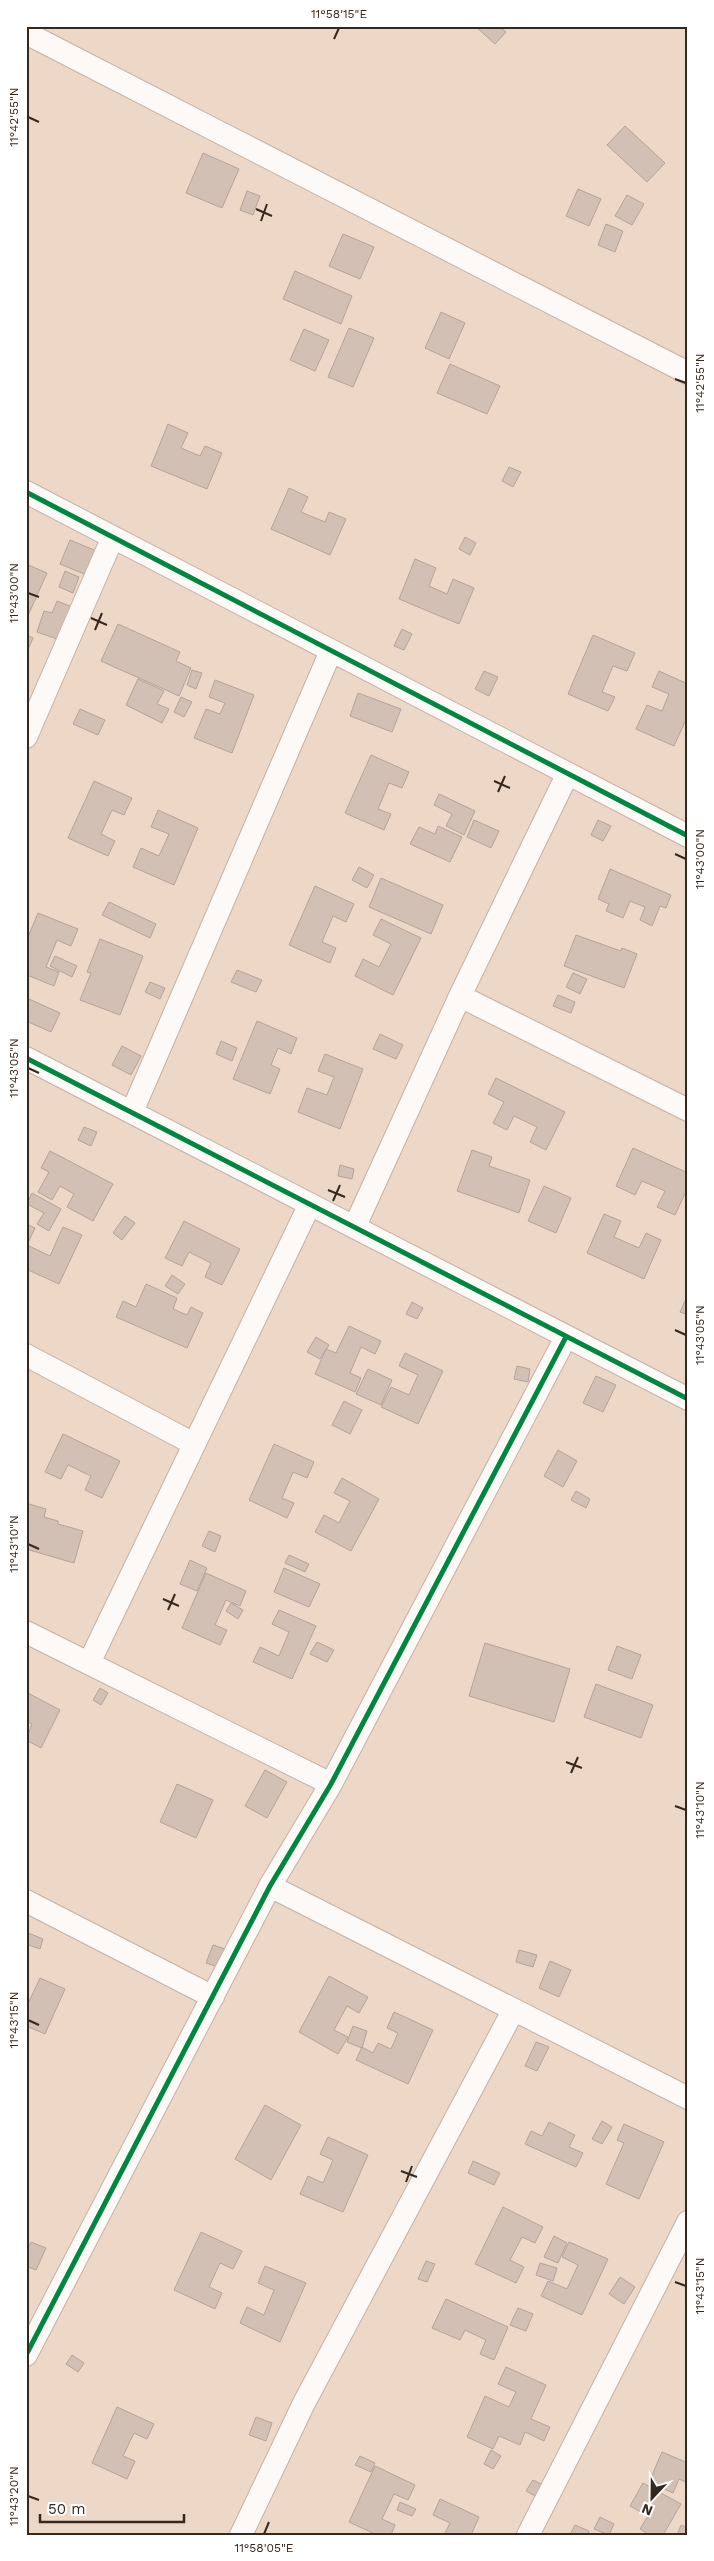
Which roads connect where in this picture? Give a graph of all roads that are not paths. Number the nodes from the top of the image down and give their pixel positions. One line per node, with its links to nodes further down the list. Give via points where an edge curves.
1 (26, 32): 2 (street)
2 (688, 373)
3 (26, 492): 4 (street)
4 (112, 539): 5 (street); 6 (street)
5 (330, 651): 7 (street); 12 (street)
6 (26, 737)
7 (567, 775): 8 (street); 9 (street)
8 (688, 836)
9 (460, 996): 11 (street); 14 (street)
10 (26, 1058): 12 (street)
11 (688, 1110)
12 (132, 1112): 13 (street)
13 (310, 1204): 14 (street); 18 (street)
14 (355, 1226): 15 (street)
15 (566, 1337): 17 (street); 21 (street)
16 (26, 1355): 18 (street)
17 (688, 1399)
18 (194, 1444): 20 (street)
19 (26, 1632): 20 (street)
20 (89, 1663): 21 (street)
21 (331, 1784): 22 (street)
22 (270, 1886): 24 (street); 25 (street)
23 (26, 1901): 24 (street)
24 (213, 1998): 28 (street)
25 (513, 2011): 26 (street); 29 (street, via 304,2403)
26 (688, 2098)
27 (688, 2222): 30 (street)
28 (26, 2355)
29 (241, 2535)
30 (528, 2535)

